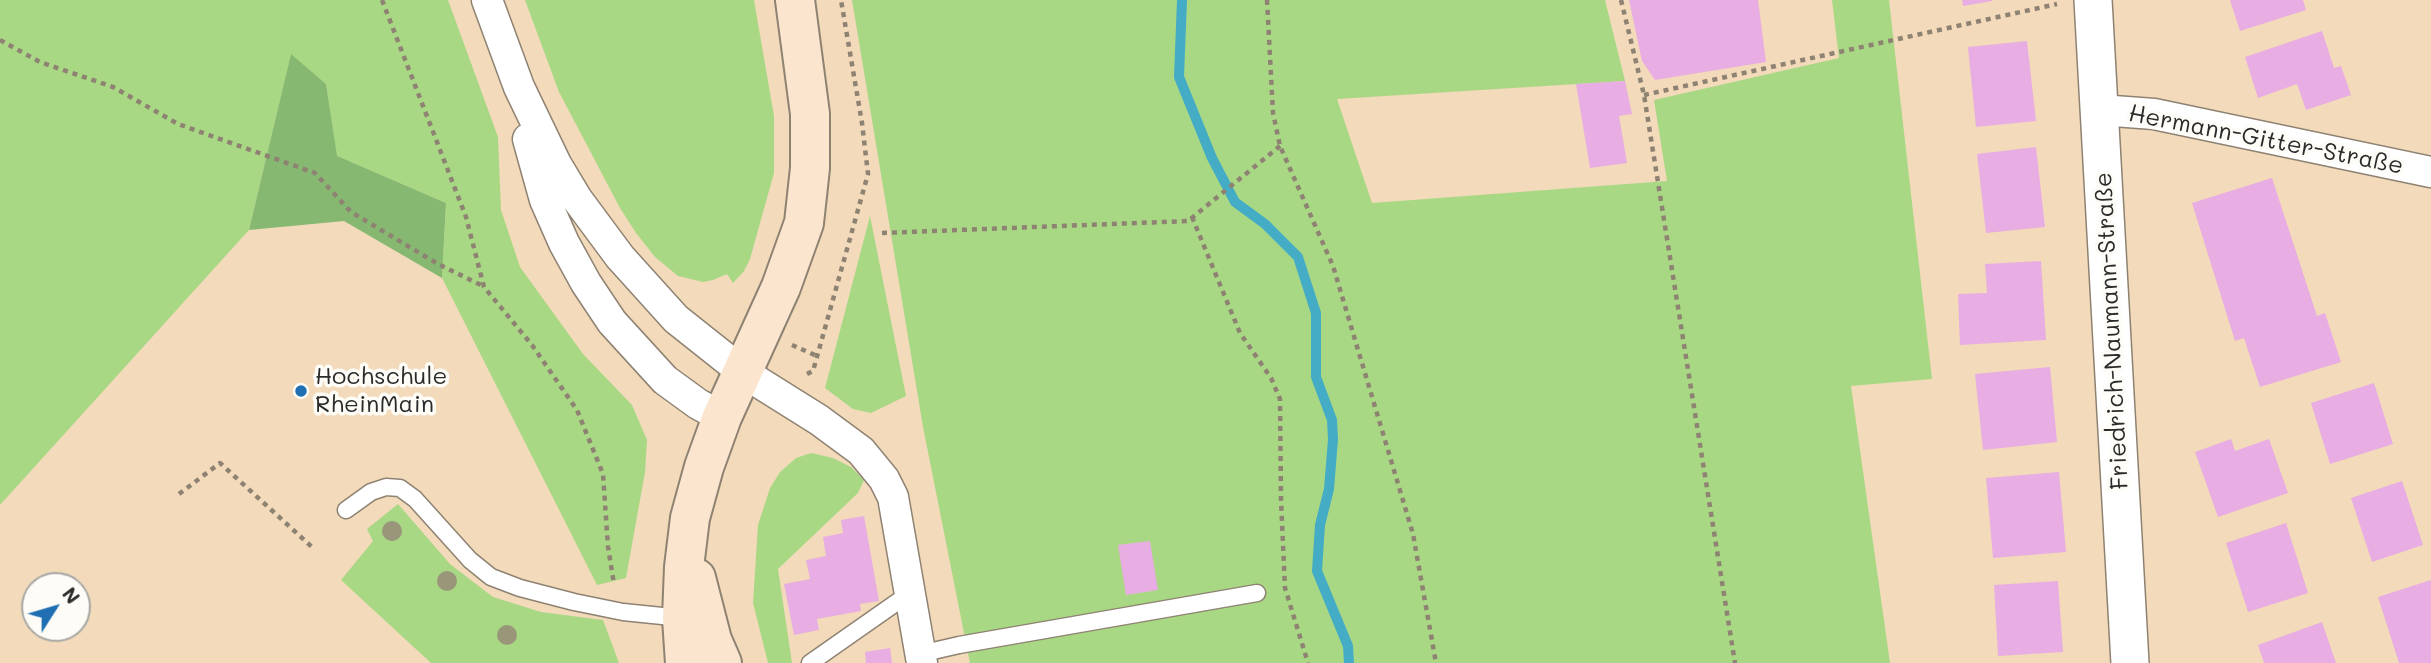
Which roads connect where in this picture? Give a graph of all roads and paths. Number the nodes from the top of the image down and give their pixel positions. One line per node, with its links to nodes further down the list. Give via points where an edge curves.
1 (382, 0): 15 (path, via 466,217)
2 (487, 0): 8 (street)
3 (795, 0): 16 (main road, via 810,114 808,195 800,237)
4 (1267, 0): 11 (path, via 1273,113)
5 (1621, 0): 9 (path)
6 (2078, 1): 9 (path); 10 (street, Friedrich-Naumann-Straße)
7 (0, 40): 15 (path, via 40,62 113,87 178,124 315,173 351,212)
8 (519, 87): 16 (street, via 577,200 620,257 676,319); 17 (street, via 545,200 586,283 612,322 665,380)
9 (1644, 95): 32 (path)
10 (2100, 110): 12 (street, Hermann-Gitter-Straße, via 2154,114); 33 (street, Friedrich-Naumann-Straße)
11 (1280, 146): 13 (path); 31 (path, via 1334,266 1413,534)
12 (2431, 172)
13 (1192, 217): 14 (path, via 1188,221); 30 (path, via 1240,333 1280,399 1285,588)
14 (882, 233)
15 (484, 287): 24 (path, via 577,410 603,474 613,579)
16 (744, 373): 17 (main road); 22 (street, via 861,451 884,479 893,496)
17 (722, 417): 20 (main road)
18 (179, 494): 21 (path, via 220,463)
19 (346, 510): 24 (lane, via 371,492 400,488 491,577)
20 (690, 518): 25 (main road); 28 (main road, via 702,604)
21 (313, 548)
22 (910, 593): 26 (street); 29 (lane)
23 (1256, 593): 26 (lane, via 959,645)
24 (623, 612): 25 (lane)
25 (682, 618): 27 (main road)
26 (921, 658)
27 (685, 663)
28 (722, 663)
29 (810, 663)
30 (1308, 663)
31 (1436, 663)
32 (1735, 663)
33 (2130, 663)

